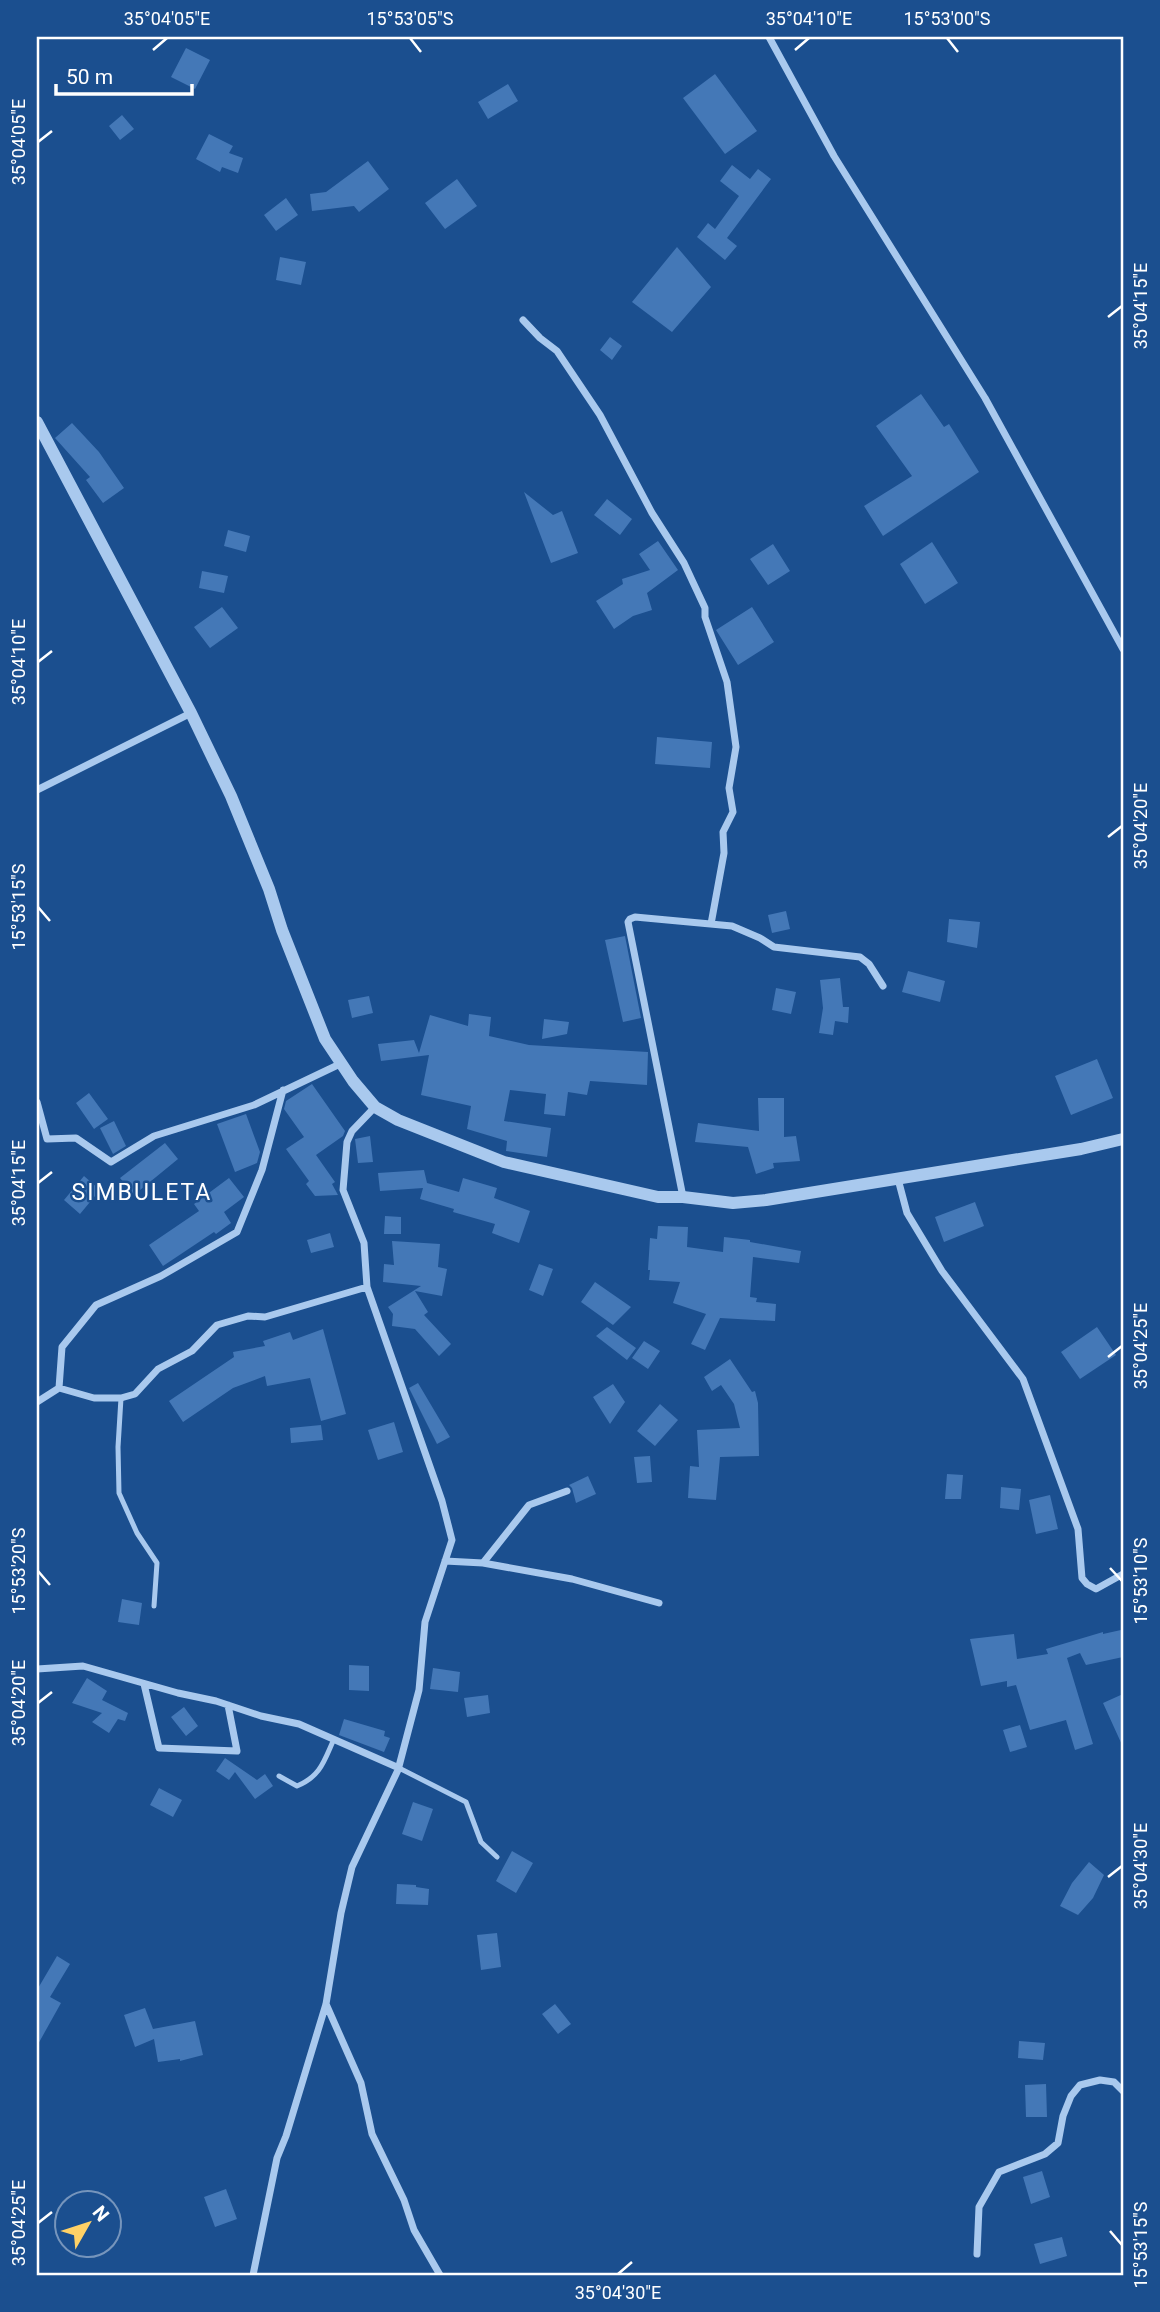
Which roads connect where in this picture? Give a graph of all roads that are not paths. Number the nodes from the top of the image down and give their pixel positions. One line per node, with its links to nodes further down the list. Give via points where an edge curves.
1 (769, 37): 4 (street, via 834,156 985,398)
2 (523, 320): 7 (street, via 557,351 600,415 705,608 727,682 736,747 729,788 733,812 723,832 724,853)
3 (37, 422): 5 (street)
4 (1123, 649)
5 (191, 713): 6 (street); 9 (street, via 231,796 325,1039)
6 (37, 790)
7 (711, 924): 8 (street, via 742,929 774,947 860,957); 15 (street, via 635,917 628,922)
8 (883, 986)
9 (342, 1063): 10 (street); 12 (street)
10 (283, 1090): 11 (street, via 254,1105 154,1136 111,1162 76,1138 47,1139); 17 (street, via 262,1170 237,1232 161,1276 96,1305 62,1347)
11 (37, 1102)
12 (375, 1107): 15 (street, via 504,1162 658,1197); 16 (street, via 347,1142 343,1190 364,1243)
13 (1123, 1139): 14 (street)
14 (898, 1179): 15 (street, via 733,1203); 23 (street, via 907,1213 942,1270 1023,1379 1079,1529 1083,1578 1096,1589)
15 (683, 1197)
16 (367, 1287): 18 (street, via 265,1317 248,1316 217,1325 192,1351 158,1369 135,1394); 21 (street, via 442,1501 452,1540)
17 (59, 1388): 18 (street, via 94,1398); 19 (street)
18 (121, 1398): 25 (lane, via 120,1493 137,1533 157,1563)
19 (37, 1402)
20 (567, 1491): 22 (street, via 529,1505)
21 (445, 1561): 22 (street); 30 (street, via 425,1622 419,1689)
22 (483, 1563): 24 (street, via 572,1579)
23 (1123, 1574)
24 (659, 1603)
25 (154, 1606)
26 (37, 1669): 27 (street, via 83,1667)
27 (144, 1684): 28 (street); 28 (street, via 159,1748 237,1751)
28 (228, 1705): 29 (street, via 299,1724)
29 (334, 1739): 30 (street); 31 (lane, via 311,1780 297,1786)
30 (399, 1768): 32 (lane, via 466,1802 481,1842); 33 (street, via 352,1867)
31 (279, 1776)
32 (497, 1857)
33 (327, 2004): 36 (street, via 277,2158); 37 (street, via 361,2083 372,2134 414,2230)
34 (1123, 2091): 35 (street, via 1114,2082 1100,2080 1080,2085 1063,2116 1058,2143 1045,2154 999,2172 979,2207)
35 (977, 2254)
36 (253, 2275)
37 (440, 2275)

